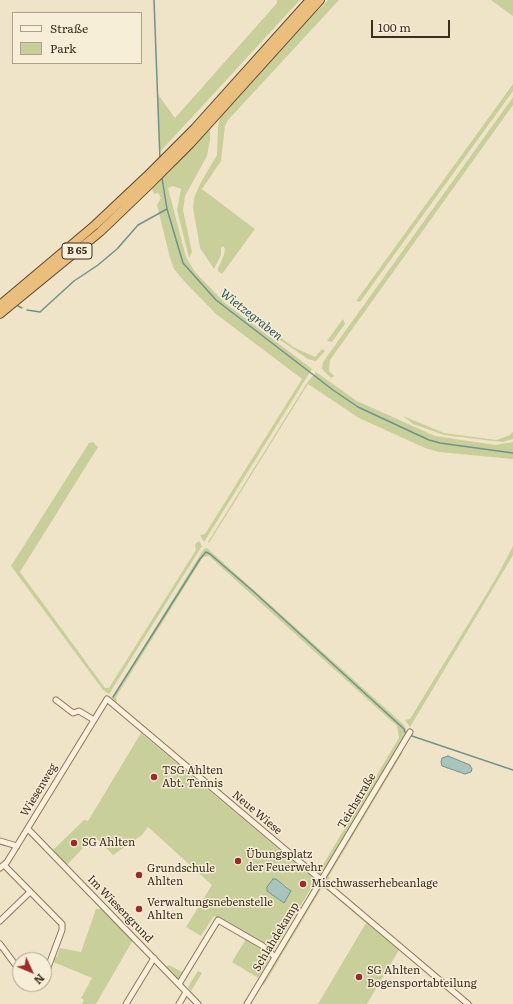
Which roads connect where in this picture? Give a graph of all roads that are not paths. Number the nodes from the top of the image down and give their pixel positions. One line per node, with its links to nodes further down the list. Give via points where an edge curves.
1 (310, 0): 3 (highway, B 65)
2 (320, 0): 3 (highway, B 65)
3 (167, 163): 4 (highway, B 65)
4 (148, 181): 5 (highway, B 65); 6 (highway, B 65, via 89,241)
5 (0, 304)
6 (0, 314)
7 (108, 699): 9 (street, Wiesenweg); 15 (street, Neue Wiese)
8 (56, 700): 9 (street, via 73,713 79,711)
9 (94, 720): 11 (street, Wiesenweg)
10 (410, 732): 15 (street, Teichstraße)
11 (28, 829): 13 (street, Wiesenweg); 21 (street, Im Wiesengrund)
12 (0, 841): 13 (street)
13 (17, 846): 14 (street, Wiesenweg)
14 (2, 867): 16 (street)
15 (322, 880): 20 (street, Schlahdekamp); 29 (street, Neue Wiese)
16 (30, 892): 17 (street); 19 (street, via 63,927)
17 (0, 921)
18 (0, 944): 22 (street)
19 (52, 957)
20 (275, 957): 23 (street, via 263,946 218,920); 28 (street, Schlahdekamp)
21 (154, 958): 23 (street, Im Wiesengrund); 25 (street)
22 (12, 960)
23 (179, 984): 24 (street, Im Wiesengrund)
24 (186, 992): 26 (street); 27 (street, Im Wiesengrund)
25 (126, 1004)
26 (179, 1004)
27 (198, 1004)
28 (247, 1004)
29 (468, 1004)

